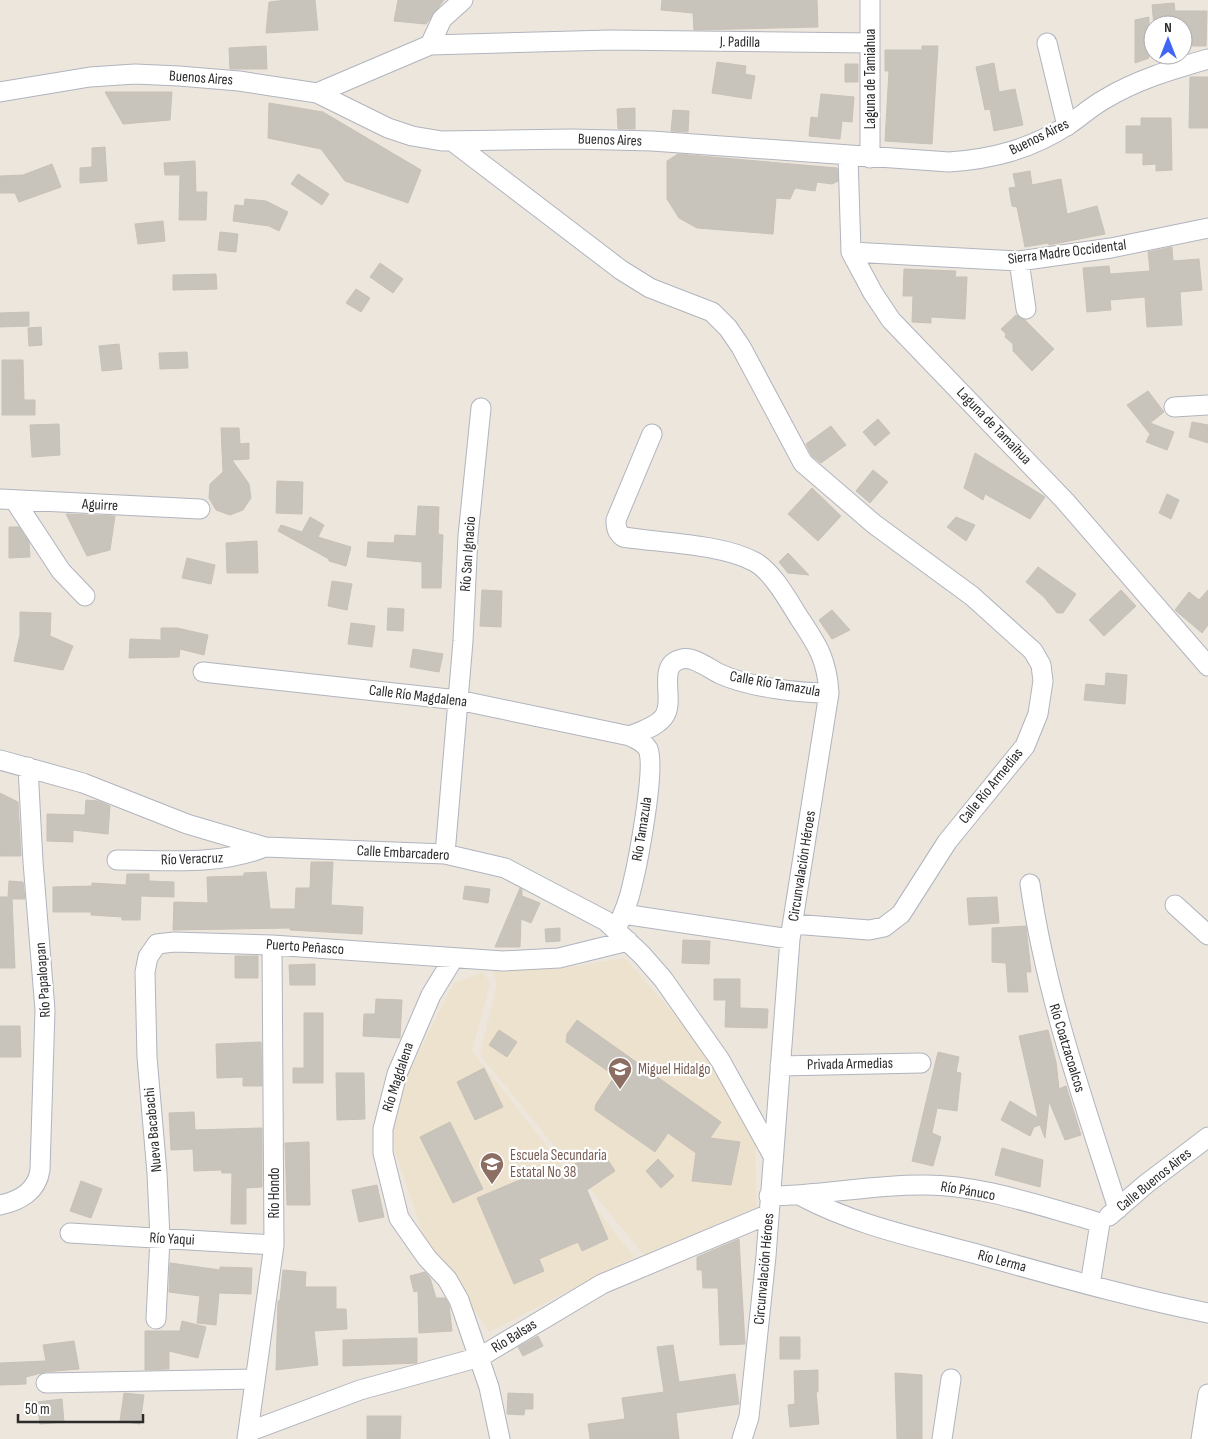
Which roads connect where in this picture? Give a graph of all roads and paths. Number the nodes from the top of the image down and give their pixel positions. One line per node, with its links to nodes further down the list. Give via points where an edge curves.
1 (463, 0): 5 (street, via 442,19)
2 (870, 0): 3 (street, Laguna de Tamiahua)
3 (870, 43): 5 (street, J. Padilla, via 610,40); 12 (street, Laguna de Tamiahua)
4 (1047, 43): 9 (street)
5 (430, 45): 8 (street)
6 (1208, 59): 9 (street, Buenos Aires, via 1132,85 1105,99)
7 (0, 92): 8 (street, Buenos Aires, via 64,80 135,74 239,81)
8 (317, 93): 10 (street, Buenos Aires, via 388,128 412,136)
9 (1067, 126): 12 (street, Buenos Aires, via 1024,148 980,160 949,162)
10 (452, 141): 11 (street, Buenos Aires, via 652,141); 37 (street, Calle Río Armedias, via 621,270 650,288 712,312 741,347 803,463 874,524 972,596 1033,651 1041,665 1043,681 1038,714 1025,746 952,834 901,914 884,927 869,930)
11 (848, 156): 12 (street, Buenos Aires); 14 (street, Laguna de Tamaihua)
12 (870, 158)
13 (1199, 229): 15 (street, Sierra Madre Occidental, via 1111,248)
14 (851, 252): 15 (street, Sierra Madre Occidental); 24 (street, Laguna de Tamaihua, via 891,320 1065,501)
15 (1019, 260): 16 (street)
16 (1026, 309)
17 (1208, 405): 18 (street)
18 (1174, 407)
19 (481, 408): 27 (street, Río San Ignacio, via 468,536)
20 (652, 434): 26 (street, Circunvalación Héroes, via 616,520 619,534 729,552 756,563 782,590 818,646 827,670)
21 (8, 500): 22 (street, Aguirre); 23 (street, via 61,571)
22 (200, 509)
23 (85, 596)
24 (1207, 663)
25 (204, 672): 27 (street, Calle Río Magdalena)
26 (829, 692): 28 (street, Calle Río Tamazula, via 808,692 746,682 687,658 680,659 672,662 668,669 668,709 664,717); 37 (street, Circunvalación Héroes)
27 (458, 700): 28 (street, Calle Río Magdalena); 32 (street, Río San Ignacio)
28 (630, 736): 36 (street, Río Tamazula, via 645,743 649,750 650,768 642,837)
29 (0, 760): 30 (street, Calle Embarcadero)
30 (28, 767): 31 (street, Calle Embarcadero, via 83,783 188,824); 47 (street, Río Papaloapan, via 46,1028 40,1170 30,1192)
31 (265, 847): 32 (street, Calle Embarcadero); 33 (street, Río Veracruz, via 242,856 215,860)
32 (445, 854): 36 (street, Calle Embarcadero, via 505,868)
33 (117, 860)
34 (1030, 884): 49 (street, Río Coatzacoalcos, via 1036,930 1049,985)
35 (1175, 905): 38 (street)
36 (622, 928): 37 (street, Calle Río Armedias); 41 (street, via 559,958); 45 (street, Calle Embarcadero, via 663,979 720,1060)
37 (792, 932): 43 (street, Circunvalación Héroes)
38 (1208, 935)
39 (157, 944): 40 (street, Puerto Peñasco); 52 (street, Nueva Bacabachi, via 148,956 145,972 147,1056)
40 (272, 945): 41 (street, Puerto Peñasco); 53 (street, Río Hondo)
41 (452, 959): 57 (street, Río Magdalena, via 431,995 397,1074 383,1129 383,1153 399,1218 453,1288)
42 (921, 1063): 43 (street, Privada Armedias)
43 (780, 1066): 45 (street, Circunvalación Héroes)
44 (1208, 1137): 49 (street, Calle Buenos Aires)
45 (773, 1155): 48 (street, Circunvalación Héroes)
46 (801, 1196): 48 (street, Río Pánuco); 50 (street, Río Pánuco, via 894,1185 960,1187); 54 (street, Río Lerma, via 825,1209 880,1228)
47 (0, 1204)
48 (769, 1205): 57 (street, Río Balsas, via 602,1284); 64 (street, Circunvalación Héroes, via 754,1380 749,1418)
49 (1118, 1209): 50 (street, Calle Buenos Aires)
50 (1100, 1223): 54 (street)
51 (70, 1233): 52 (street, Río Yaqui)
52 (160, 1238): 53 (street, Río Yaqui); 56 (street, Nueva Bacabachi)
53 (274, 1245): 58 (street, Río Hondo)
54 (1090, 1285): 55 (street, Río Lerma)
55 (1208, 1313)
56 (156, 1319)
57 (480, 1358): 62 (street, Río Balsas, via 360,1390); 63 (street, Río Magdalena, via 490,1387)
58 (254, 1379): 60 (street); 62 (street, Río Hondo)
59 (951, 1379): 65 (street)
60 (46, 1383)
61 (1208, 1394): 66 (street)
62 (247, 1435)
63 (500, 1439)
64 (742, 1439)
65 (942, 1439)
66 (1200, 1439)

